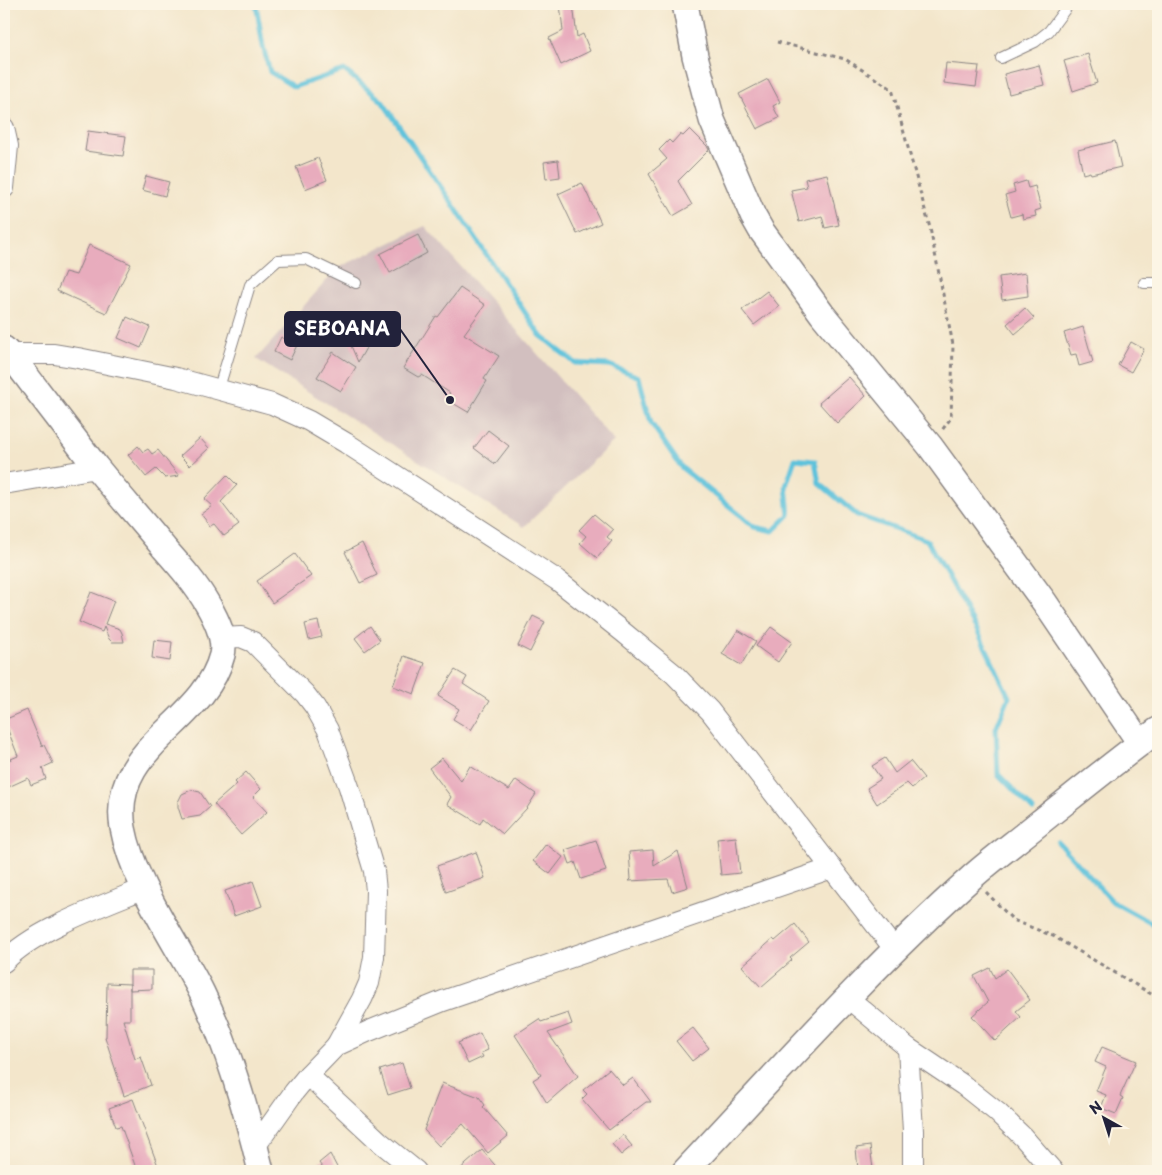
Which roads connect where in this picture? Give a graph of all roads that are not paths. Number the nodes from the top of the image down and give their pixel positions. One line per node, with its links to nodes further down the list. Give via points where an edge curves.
1 (684, 4): 14 (street, via 712,120 761,230 822,314 930,446)
2 (1069, 4): 3 (lane, via 1049,32)
3 (1001, 58)
4 (4, 128): 5 (street, via 8,146)
5 (4, 188)
6 (356, 283): 10 (lane, via 306,259 278,260 250,285)
7 (1144, 283): 8 (lane)
8 (1158, 283)
9 (6, 353): 10 (street, via 54,354 176,378); 11 (street)
10 (218, 391): 15 (street, via 272,404 309,421 556,580 623,632 674,674 710,711)
11 (97, 468): 12 (street); 13 (street, via 197,588 215,617)
12 (4, 484)
13 (222, 638): 16 (street, via 223,652 209,684 197,701 142,757 128,777 121,810 123,826 126,844); 20 (street, via 241,637 253,642 316,707 349,787 372,863 376,891 371,974 362,999)
14 (1149, 737): 17 (street, via 972,877)
15 (832, 868): 17 (street); 20 (street, via 443,1001)
16 (145, 888): 18 (street, via 45,933 20,947); 23 (street, via 202,993 238,1089)
17 (894, 950): 19 (street)
18 (4, 962)
19 (848, 998): 21 (street); 26 (street)
20 (336, 1046): 22 (street)
21 (908, 1048): 27 (street); 28 (street, via 997,1112)
22 (308, 1075): 23 (street); 25 (street)
23 (255, 1147): 24 (street)
24 (261, 1171)
25 (416, 1171)
26 (685, 1171)
27 (913, 1171)
28 (1053, 1171)

